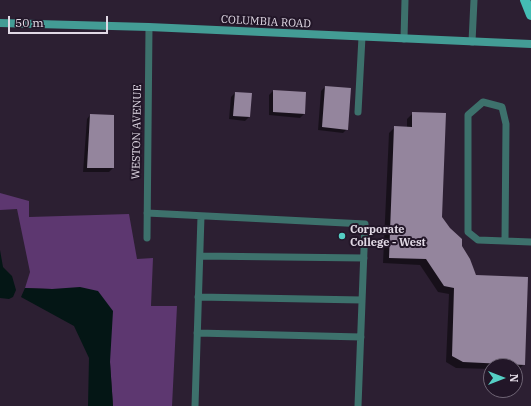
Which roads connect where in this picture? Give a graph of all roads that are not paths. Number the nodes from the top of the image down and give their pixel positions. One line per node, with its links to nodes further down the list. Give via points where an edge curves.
1 (405, 0): 8 (lane)
2 (474, 0): 9 (lane)
3 (525, 0): 4 (main road)
4 (531, 15)
5 (0, 23): 6 (main road, COLUMBIA ROAD)
6 (149, 27): 7 (main road, COLUMBIA ROAD); 12 (lane, WESTON AVENUE)
7 (362, 37): 8 (main road, COLUMBIA ROAD); 11 (lane)
8 (404, 39): 9 (main road, COLUMBIA ROAD)
9 (472, 42): 10 (main road, COLUMBIA ROAD)
10 (531, 44)
11 (358, 112)
12 (147, 213): 13 (lane); 14 (lane, WESTON AVENUE)
13 (201, 216): 17 (lane); 18 (lane, via 365,224)
14 (147, 238)
15 (505, 241): 15 (lane, via 478,240 468,232 468,116 483,102 502,107 506,124); 16 (lane)
16 (531, 242)
17 (200, 256): 18 (lane); 19 (lane)
18 (364, 258): 20 (lane)
19 (198, 297): 20 (lane); 21 (lane)
20 (362, 300): 22 (lane)
21 (197, 333): 22 (lane); 23 (lane)
22 (361, 337): 24 (lane)
23 (195, 406)
24 (358, 406)

